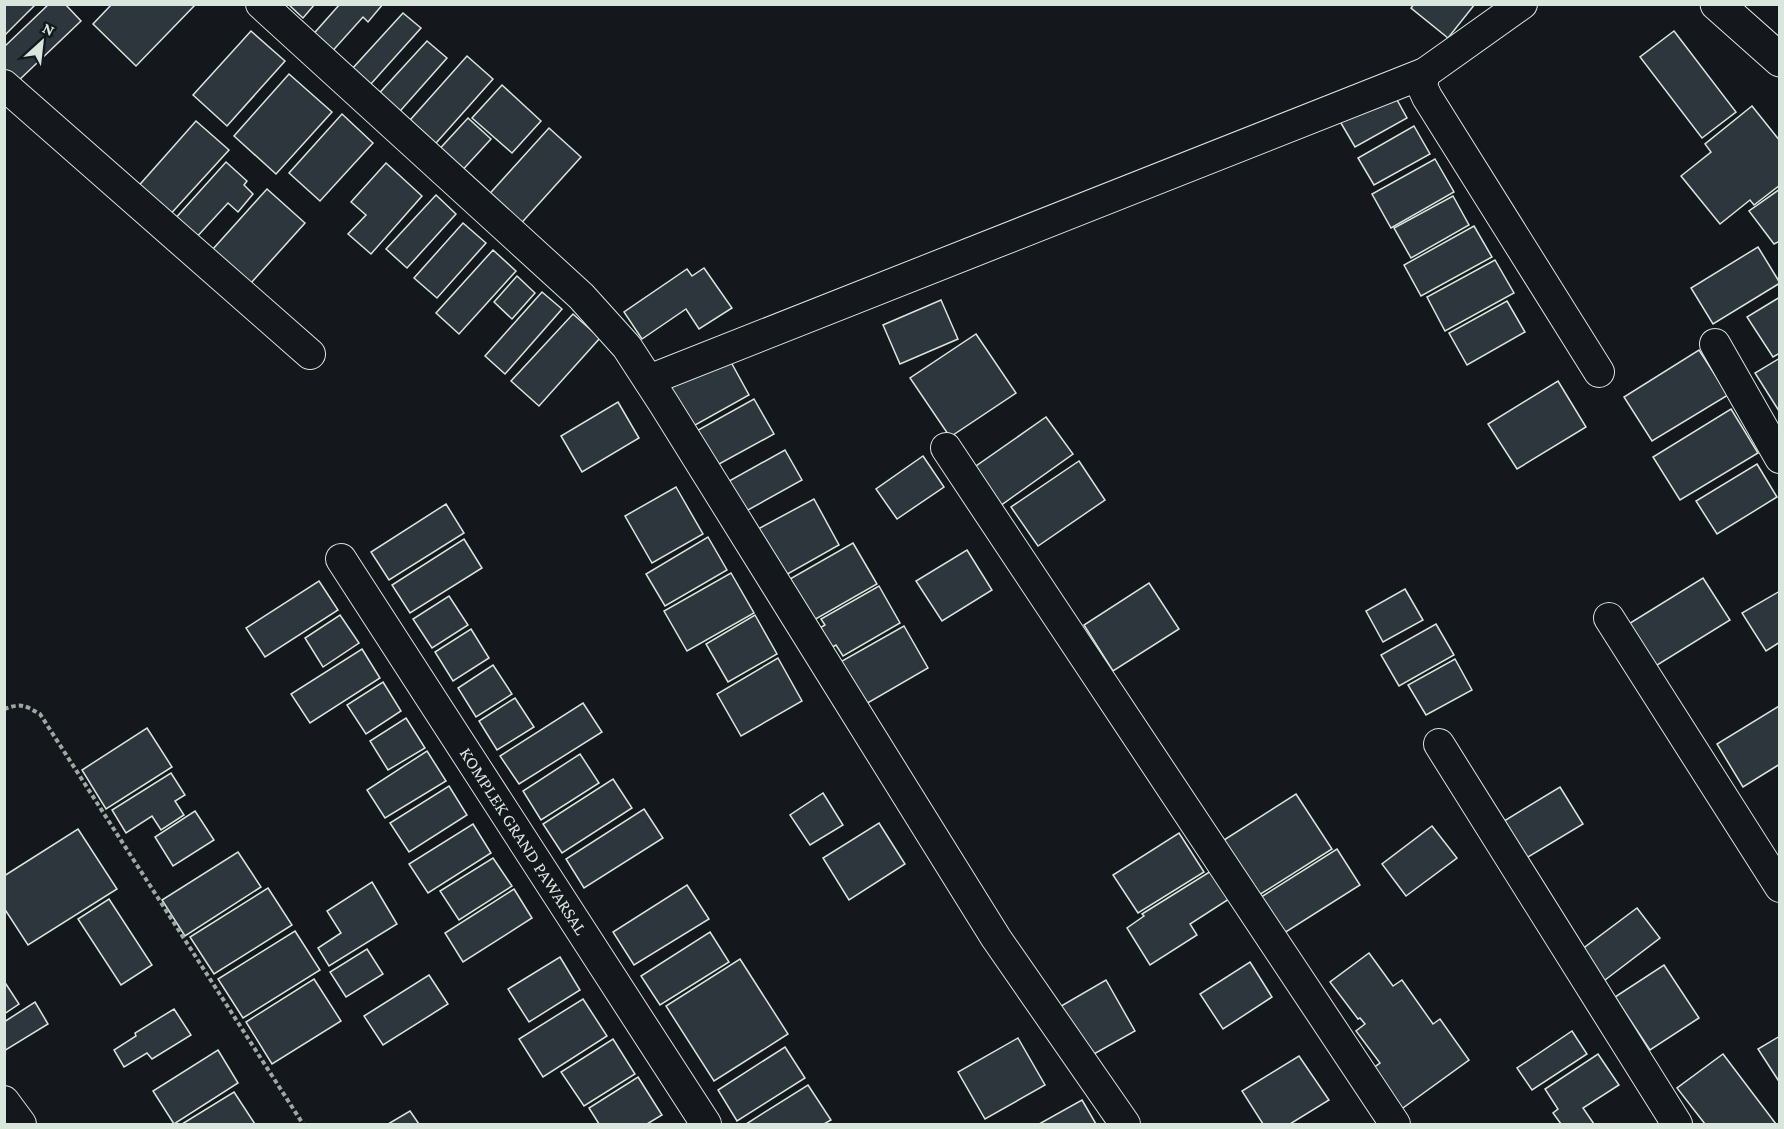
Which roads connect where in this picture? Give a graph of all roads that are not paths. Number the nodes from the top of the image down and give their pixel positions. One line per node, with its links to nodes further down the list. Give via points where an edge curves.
1 (261, 4): 10 (street, via 581,296 627,347)
2 (1522, 4): 5 (street)
3 (1717, 4): 4 (street)
4 (1779, 60)
5 (1425, 74): 9 (street, via 1422,86 1427,97); 10 (street)
6 (4, 85): 8 (street)
7 (1715, 344): 12 (street)
8 (310, 354)
9 (1599, 372)
10 (649, 380): 20 (street, via 996,938)
11 (946, 448): 21 (street)
12 (1779, 458)
13 (341, 559): 19 (street, KOMPLEK GRAND PAWARSAL)
14 (1609, 618): 16 (street)
15 (1439, 744): 22 (street)
16 (1779, 886)
17 (4, 1101): 18 (street)
18 (21, 1125)
19 (706, 1125)
20 (1125, 1125)
21 (1395, 1125)
22 (1677, 1125)

